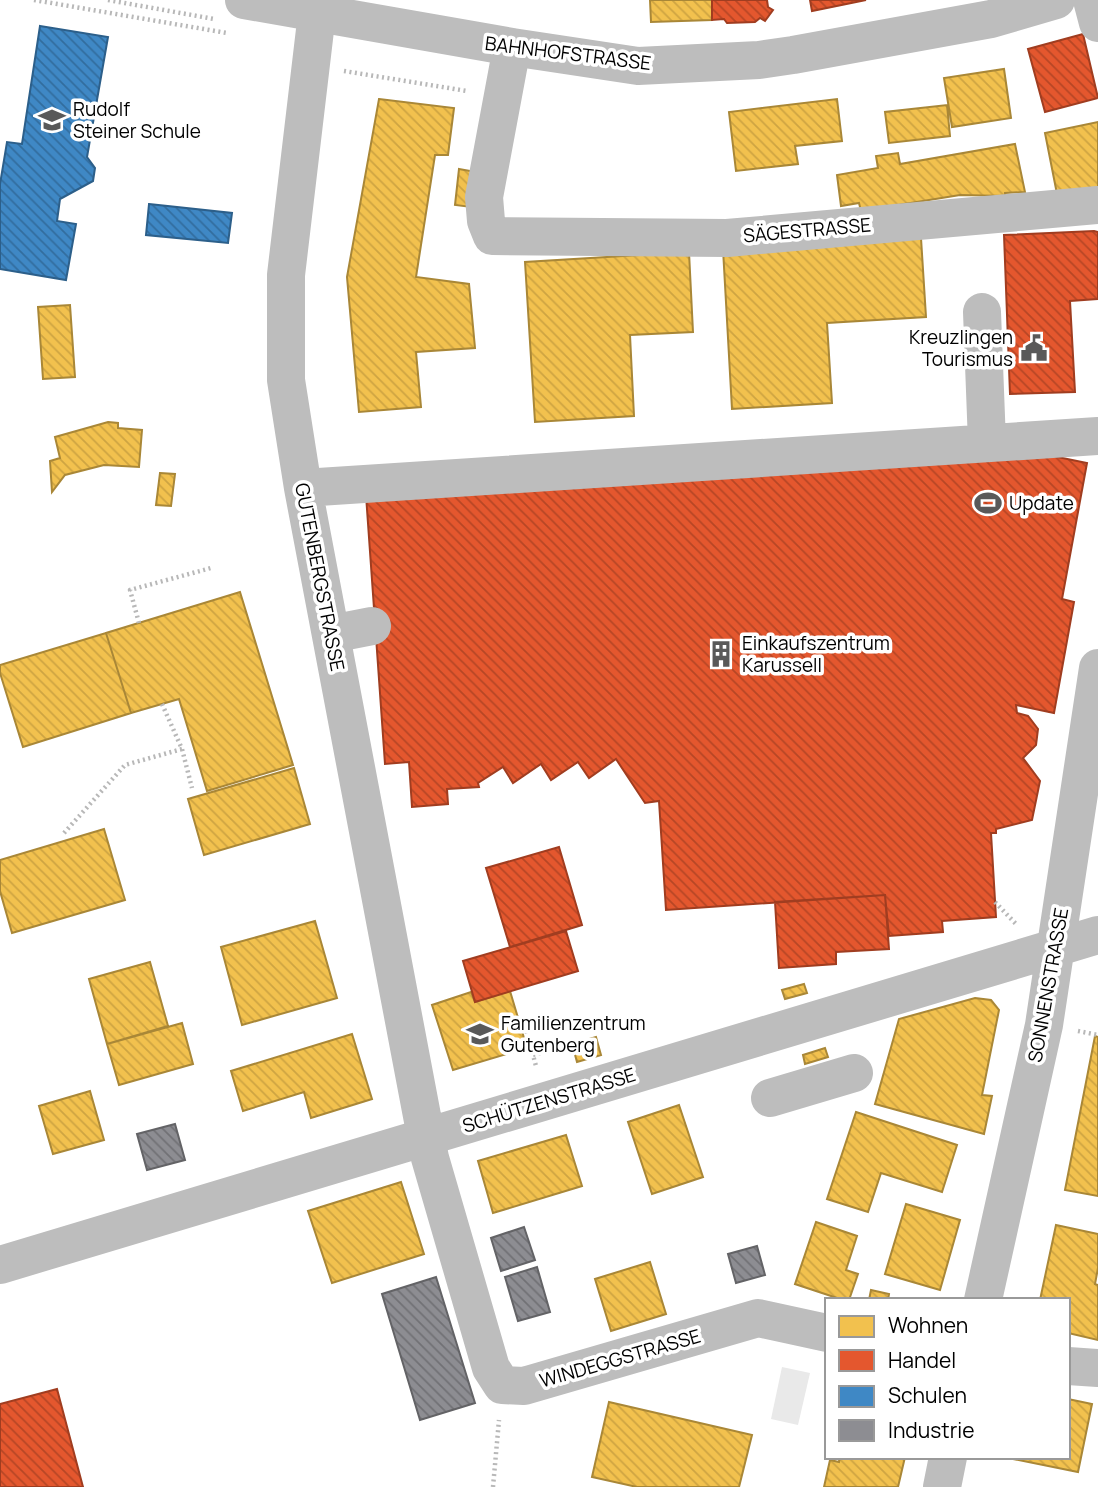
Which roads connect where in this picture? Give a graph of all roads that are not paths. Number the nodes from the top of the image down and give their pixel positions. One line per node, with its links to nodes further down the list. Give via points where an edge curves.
1 (1056, 0): 6 (street, BAHNHOFSTRASSE, via 991,19 759,60 638,66)
2 (1092, 0): 5 (street)
3 (317, 13): 4 (street, BAHNHOFSTRASSE); 6 (street, BAHNHOFSTRASSE); 11 (street, GUTENBERGSTRASSE, via 286,275 286,380)
4 (239, 17)
5 (1098, 23)
6 (512, 47): 7 (street, SÄGESTRASSE, via 484,197 485,221 492,236 727,238)
7 (1098, 205)
8 (982, 312): 10 (street)
9 (1098, 436): 10 (street)
10 (987, 443): 11 (street)
11 (303, 488): 13 (street, GUTENBERGSTRASSE)
12 (372, 626): 13 (street)
13 (331, 634): 19 (street, GUTENBERGSTRASSE)
14 (1098, 668): 16 (street, SONNENSTRASSE)
15 (1098, 936): 16 (street, SCHÜTZENSTRASSE)
16 (1055, 947): 17 (street, SCHÜTZENSTRASSE); 21 (street, SONNENSTRASSE, via 1044,1025)
17 (753, 1039): 18 (street, via 773,1108); 19 (street, SCHÜTZENSTRASSE)
18 (854, 1073)
19 (426, 1136): 20 (street, SCHÜTZENSTRASSE); 22 (street, WINDEGGSTRASSE, via 491,1368 502,1385 524,1386 758,1318)
20 (0, 1265)
21 (983, 1298)
22 (825, 1333)
23 (1070, 1366): 24 (street)
24 (1098, 1368)
25 (948, 1459): 26 (street)
26 (942, 1487)

